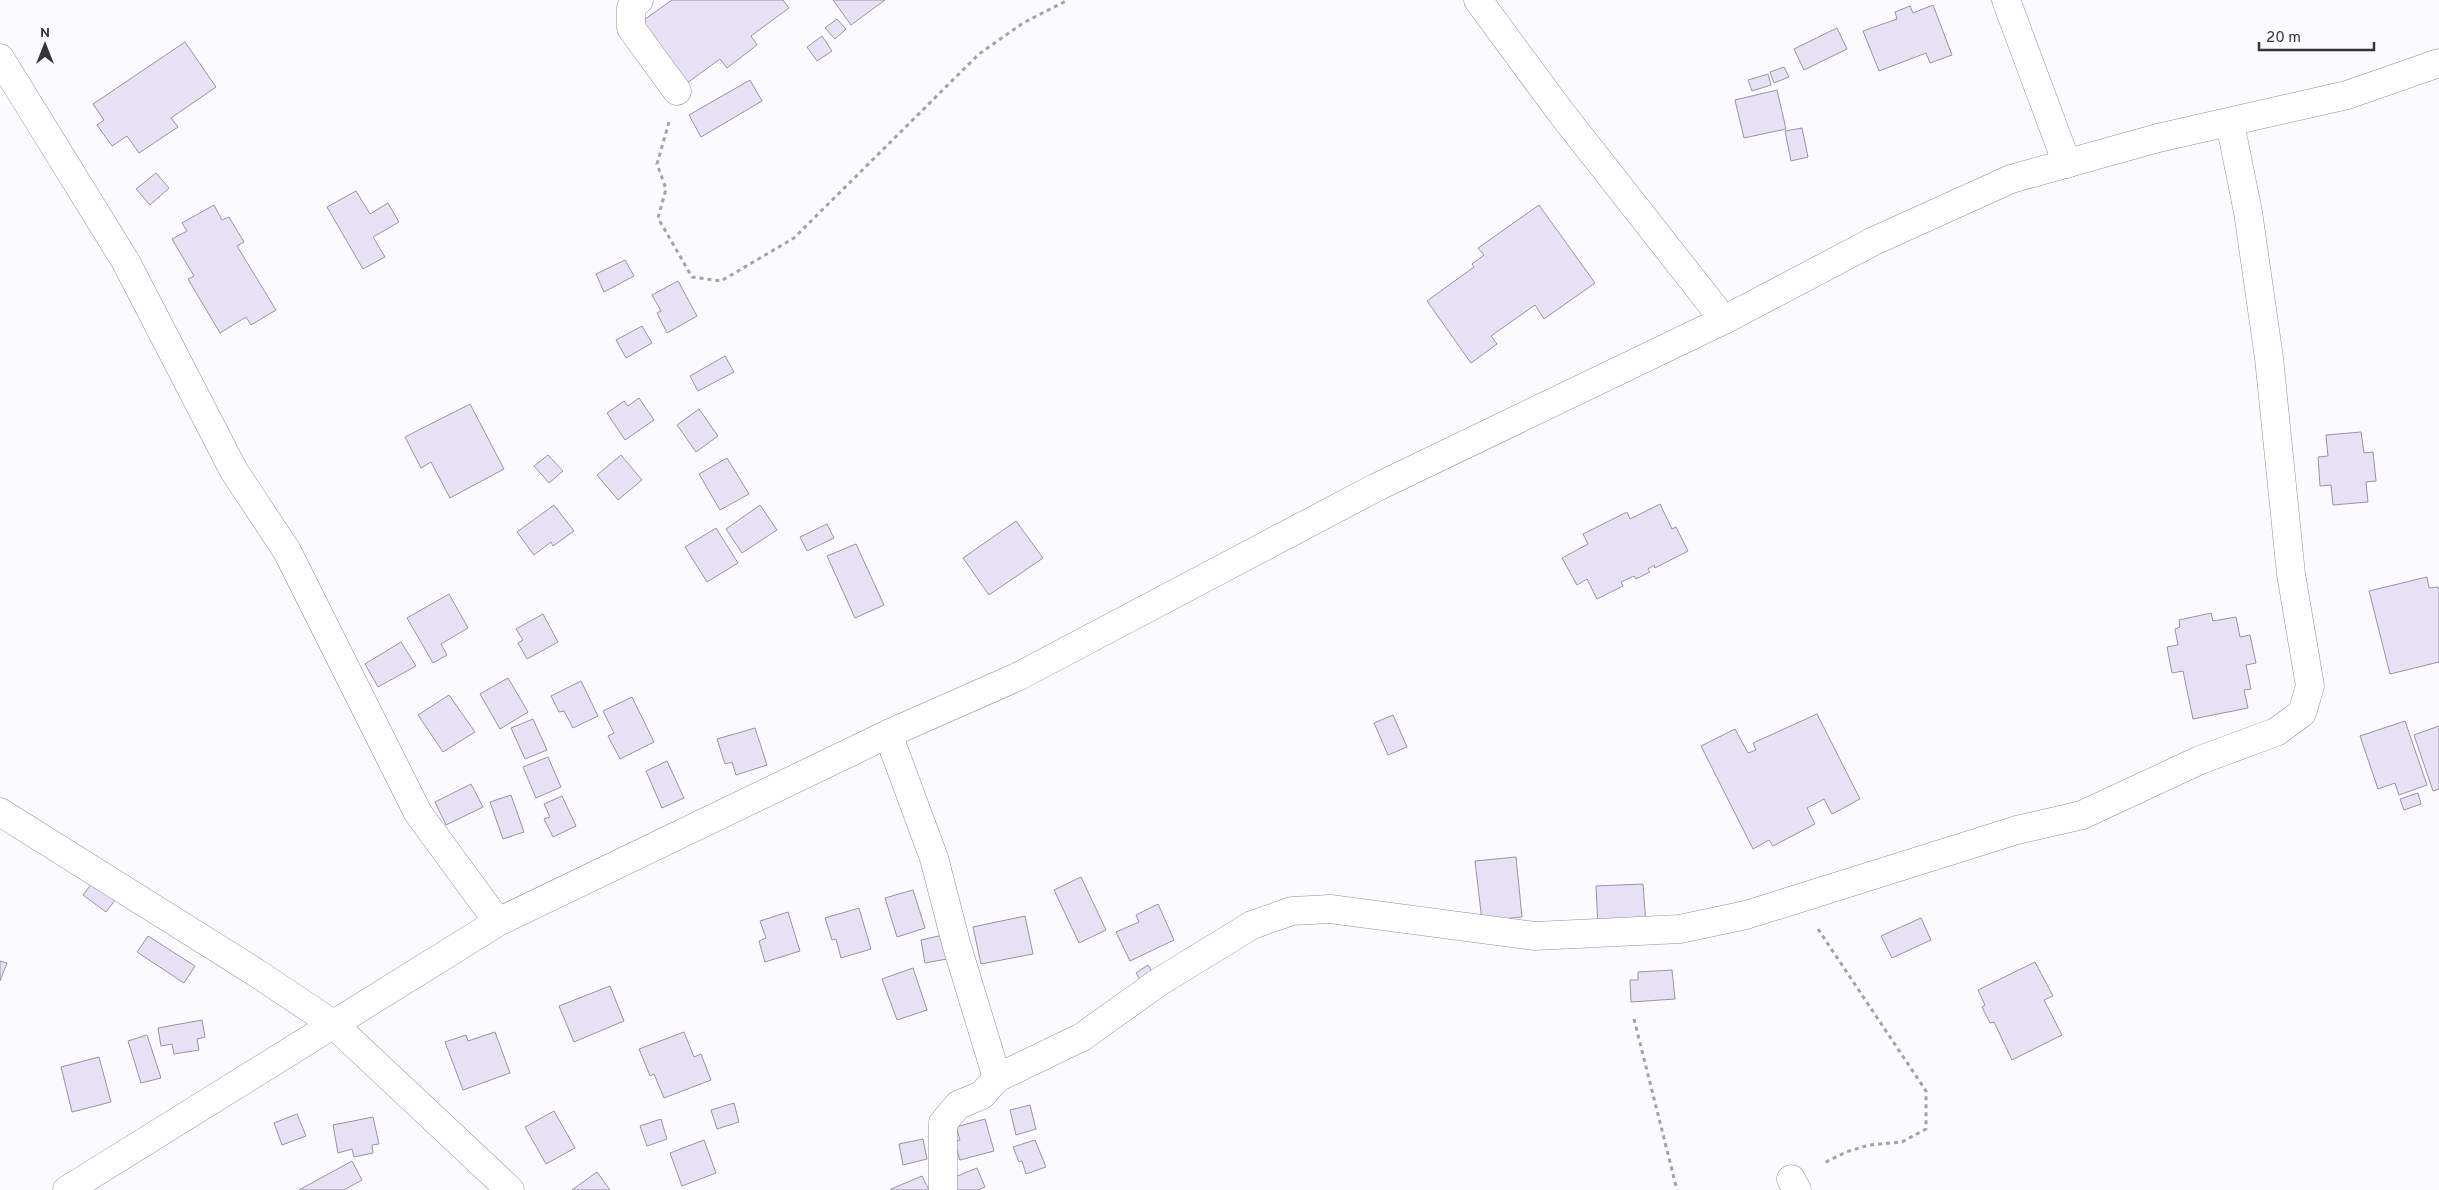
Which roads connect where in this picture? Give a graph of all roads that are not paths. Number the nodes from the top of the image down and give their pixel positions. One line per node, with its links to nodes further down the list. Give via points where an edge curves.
1 (639, 0): 6 (street, via 631,8 631,28)
2 (1478, 0): 9 (street, via 1559,110)
3 (2006, 0): 8 (street)
4 (0, 58): 12 (street, via 126,262 234,471 287,551 418,813)
5 (2439, 63): 7 (street, via 2347,95)
6 (677, 92)
7 (2230, 124): 8 (street, via 2158,138); 14 (street, via 2248,212 2266,339 2291,574 2310,686 2302,713 2276,732 2200,760 2082,816 2017,830 1746,915 1680,929 1535,936 1330,910 1292,911 1252,925 1159,982 1082,1037)
8 (2067, 164): 9 (street, via 2011,179 1874,240)
9 (1724, 320): 10 (street, via 1375,488 1017,677)
10 (888, 734): 12 (street); 14 (street, via 934,858)
11 (0, 812): 13 (street)
12 (498, 922): 13 (street)
13 (333, 1024): 15 (street); 16 (street)
14 (997, 1078): 17 (street, via 982,1095 958,1105 943,1123)
15 (66, 1190)
16 (510, 1190)
17 (943, 1190)

